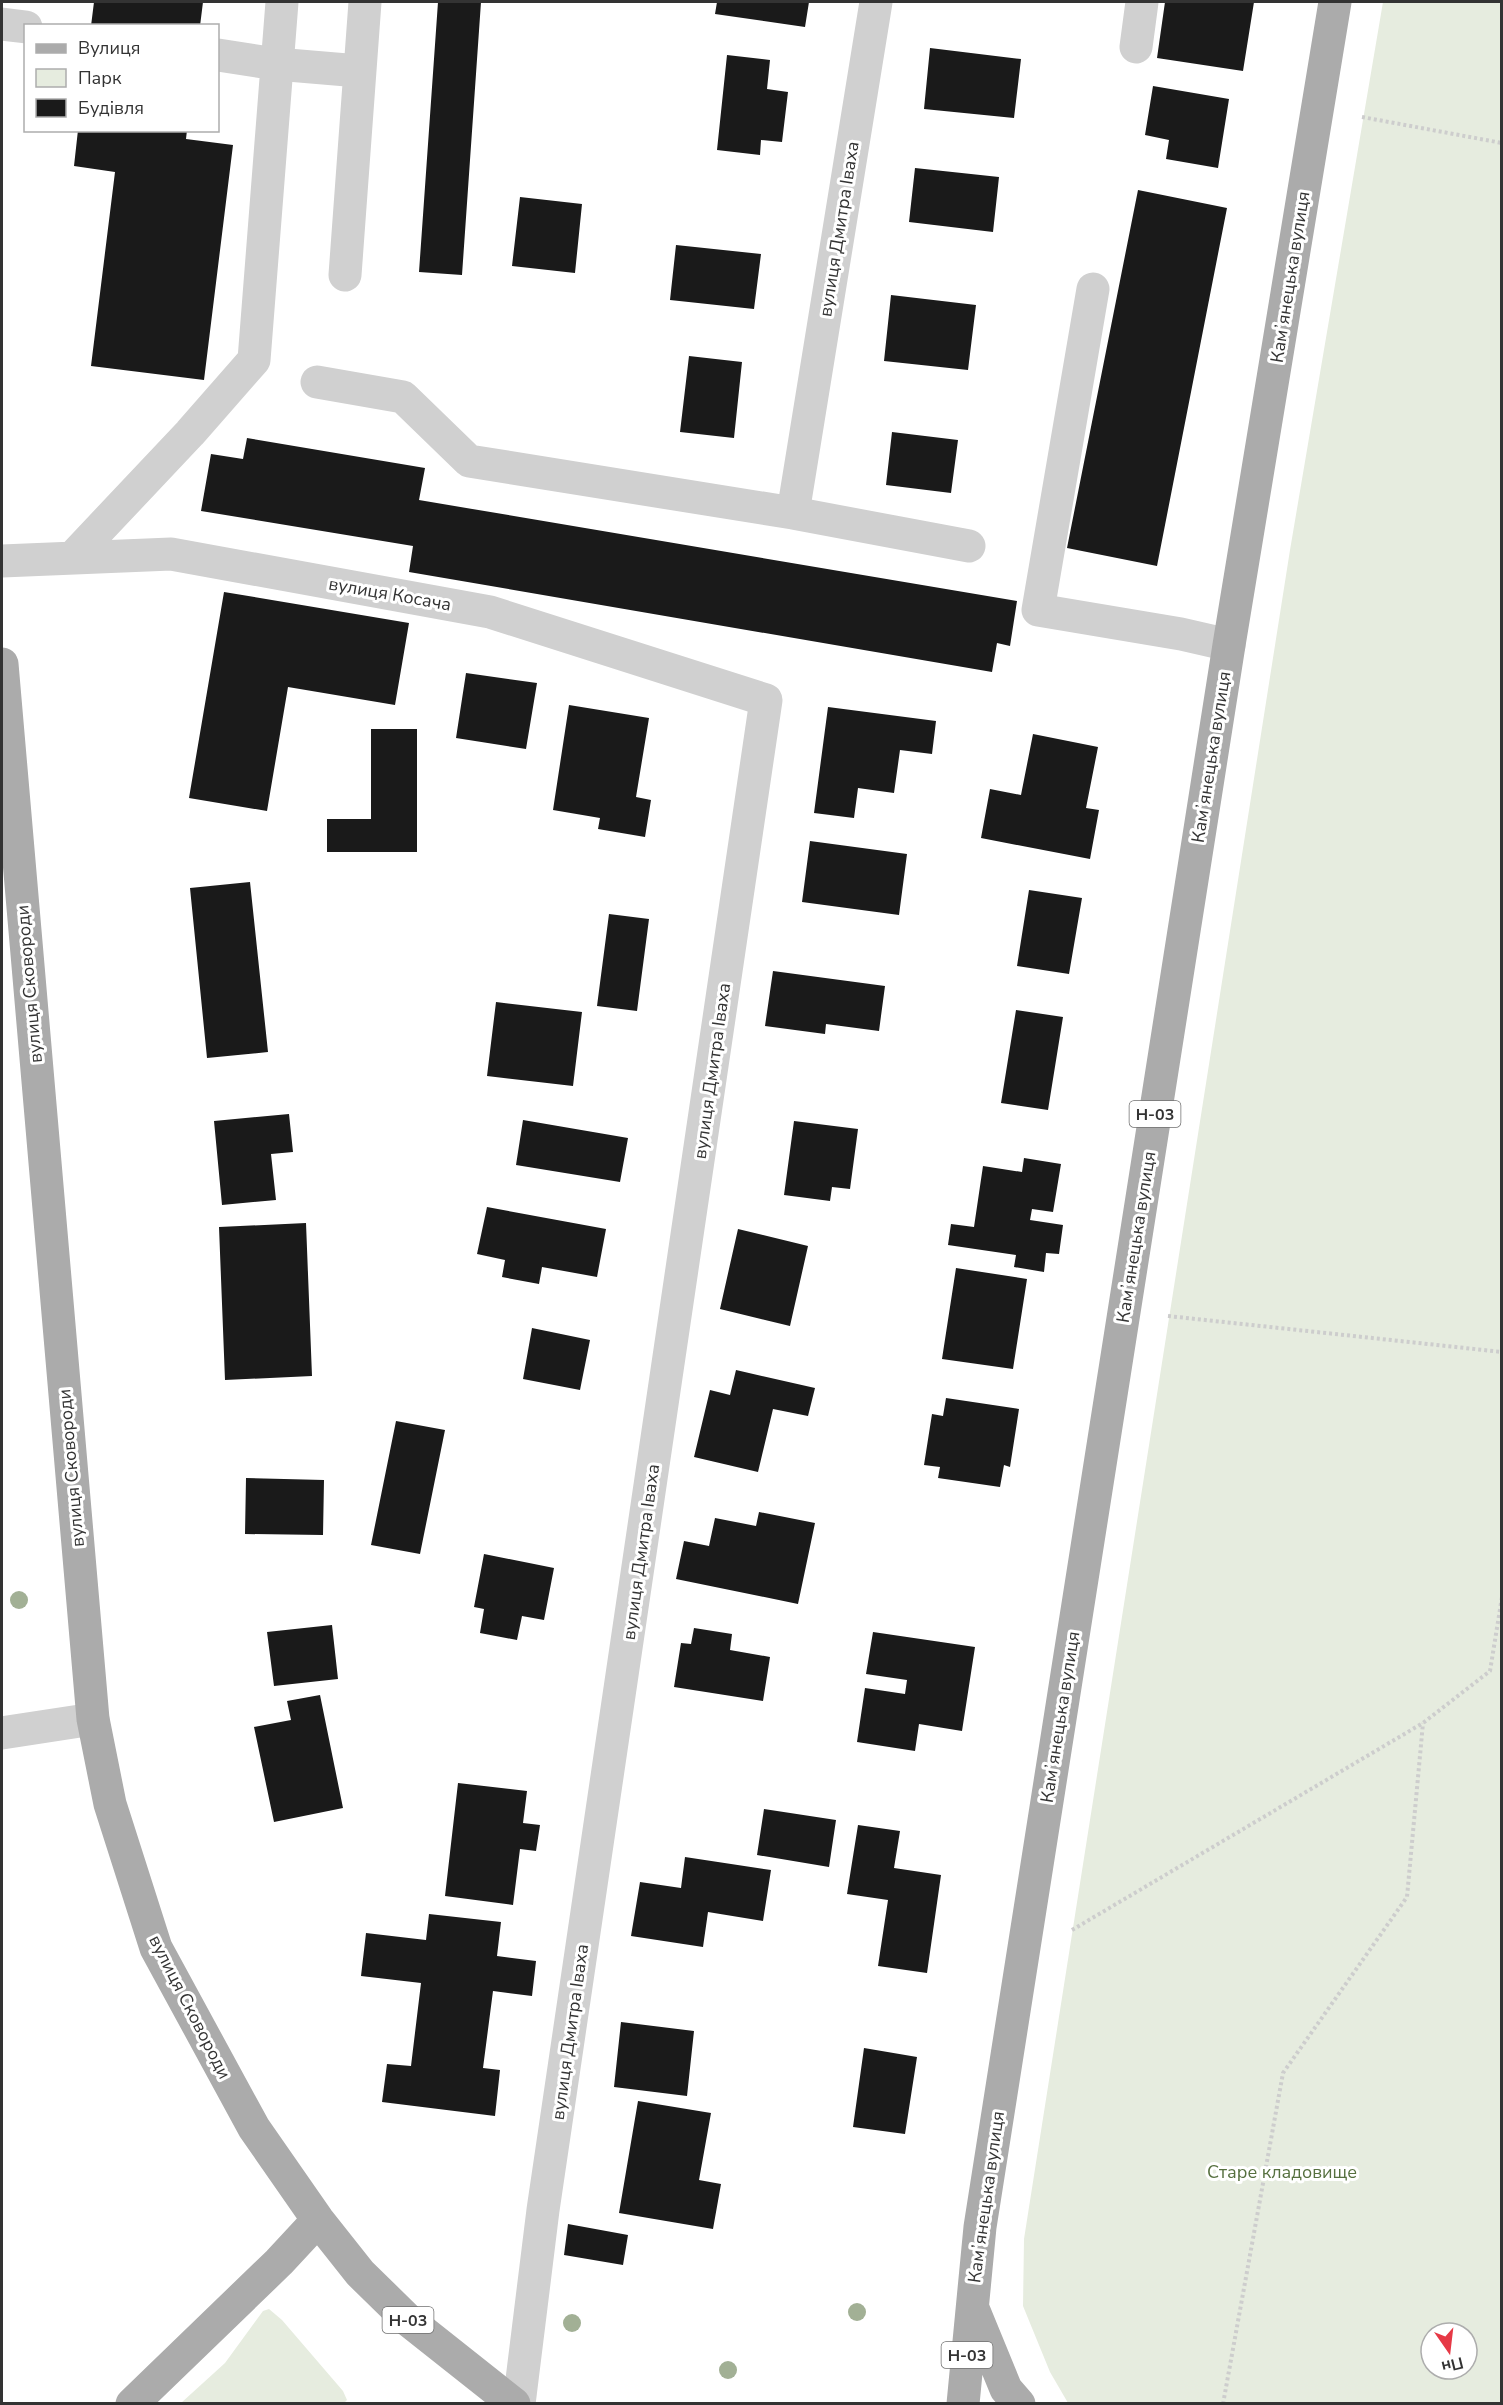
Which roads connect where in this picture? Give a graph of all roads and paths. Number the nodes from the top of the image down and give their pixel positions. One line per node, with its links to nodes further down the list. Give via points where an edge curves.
1 (282, 2): 10 (street)
2 (365, 2): 11 (street)
3 (876, 2): 17 (street, вулиця Дмитра Іваха)
4 (1142, 2): 8 (street)
5 (1335, 2): 21 (main road, Камʼянецька вулиця / Н-03)
6 (2, 24): 7 (street)
7 (24, 27)
8 (1136, 47)
9 (219, 55): 10 (street)
10 (276, 64): 11 (street); 19 (street, via 254,360)
11 (359, 71): 14 (street)
12 (1362, 117): 13 (path)
13 (1502, 143)
14 (345, 275)
15 (1093, 289): 21 (street, via 1038,610)
16 (317, 382): 17 (street, via 403,397 470,461)
17 (793, 513): 18 (street)
18 (969, 546)
19 (73, 557): 20 (street, вулиця Косача); 23 (street, вулиця Косача, via 171,554 490,612)
20 (2, 561)
21 (1229, 645): 33 (main road, Камʼянецька вулиця / Н-03, via 982,2216)
22 (2, 664): 24 (main road, вулиця Сковороди)
23 (766, 700): 36 (street, вулиця Дмитра Іваха, via 545,2198)
24 (5, 736): 28 (main road, вулиця Сковороди)
25 (1168, 1316): 26 (path)
26 (1502, 1352)
27 (1502, 1596): 29 (path, via 1490,1671)
28 (93, 1719): 30 (street); 32 (main road, вулиця Сковороди, via 110,1804 156,1948 254,2128)
29 (1423, 1723): 31 (path); 39 (path, via 1407,1897 1283,2073)
30 (2, 1733)
31 (1072, 1930)
32 (318, 2220): 34 (main road); 35 (main road, Н-03, via 360,2272 408,2320)
33 (972, 2307): 37 (main road, Камʼянецька вулиця / Н-03); 38 (main road, via 1006,2389)
34 (132, 2403)
35 (514, 2403)
36 (519, 2403)
37 (963, 2403)
38 (1019, 2403)
39 (1223, 2403)

